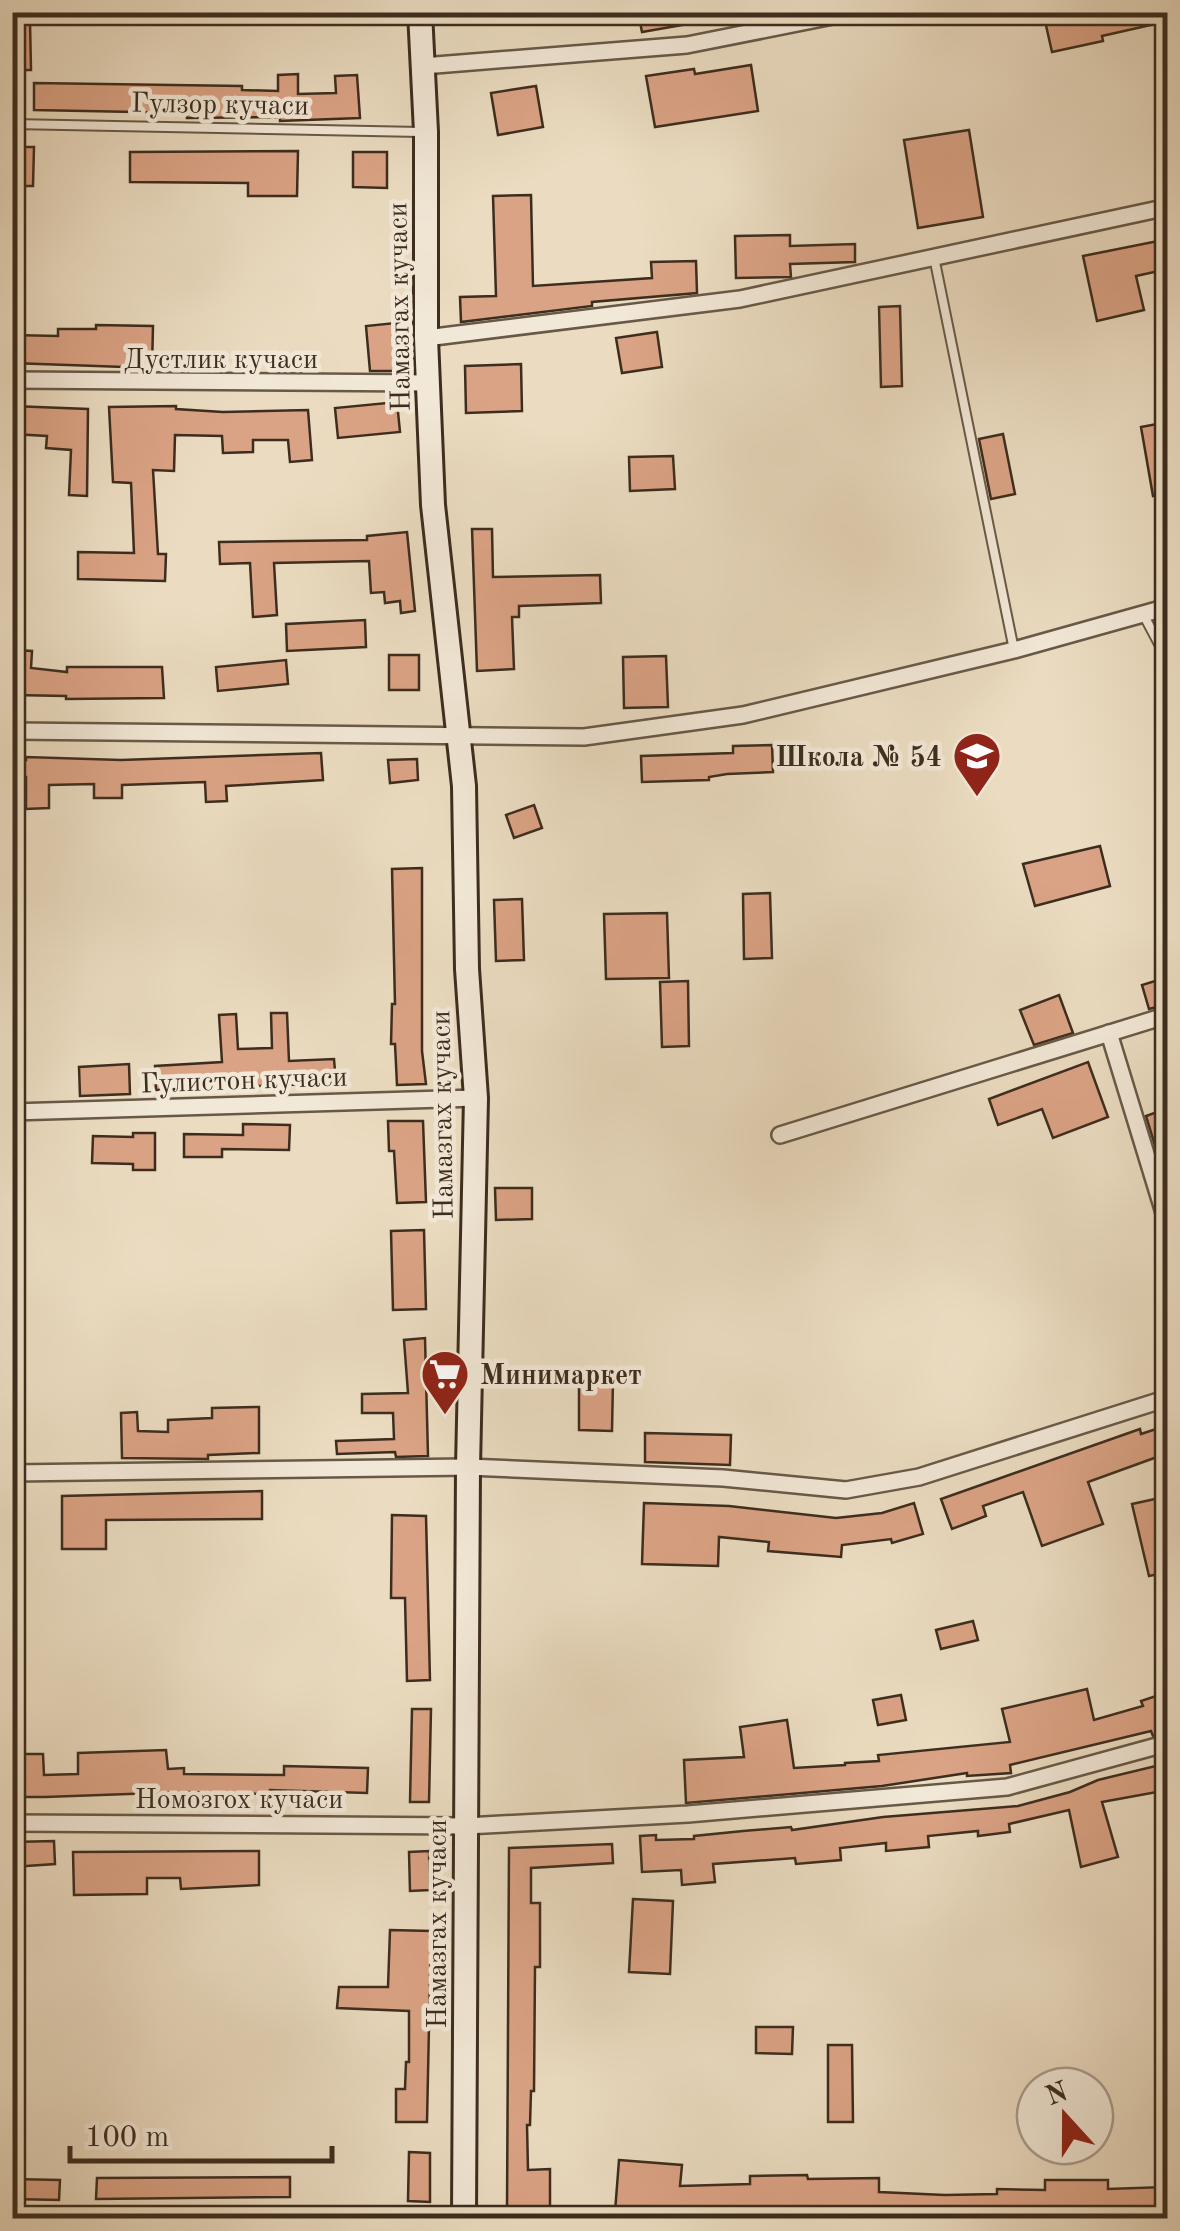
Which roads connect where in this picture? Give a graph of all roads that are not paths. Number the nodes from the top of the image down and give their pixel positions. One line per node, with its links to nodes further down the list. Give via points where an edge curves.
1 (420, 12): 3 (street, Намазгах кучаси)
2 (853, 12): 3 (street, via 687,45)
3 (423, 66): 5 (street, Намазгах кучаси)
4 (12, 124): 5 (lane, Гулзор кучаси)
5 (426, 132): 8 (street, Намазгах кучаси)
6 (1168, 207): 7 (street)
7 (934, 257): 8 (street, via 740,298); 13 (lane)
8 (426, 338): 10 (street, Намазгах кучаси)
9 (12, 380): 10 (street, Дустлик кучаси)
10 (430, 383): 16 (street, Намазгах кучаси, via 433,504)
11 (1168, 607): 12 (street)
12 (1143, 614): 13 (street); 14 (lane)
13 (1014, 650): 16 (street, via 743,715 584,737)
14 (1168, 661)
15 (12, 731): 16 (street)
16 (458, 738): 19 (street, Намазгах кучаси)
17 (1168, 1015): 18 (street)
18 (1109, 1033): 21 (street); 22 (street)
19 (476, 1098): 20 (street, Гулистон кучаси); 24 (street, Намазгах кучаси)
20 (12, 1112)
21 (780, 1134)
22 (1168, 1226)
23 (1168, 1398): 24 (street, via 919,1477 846,1490)
24 (468, 1467): 25 (street); 28 (street, Намазгах кучаси)
25 (12, 1473)
26 (1168, 1743): 28 (street, Номозгох кучаси, via 1007,1787)
27 (12, 1823): 28 (street, Номозгох кучаси)
28 (466, 1826): 31 (street, Намазгах кучаси)
29 (12, 2218): 30 (street)
30 (26, 2218)
31 (464, 2218)

